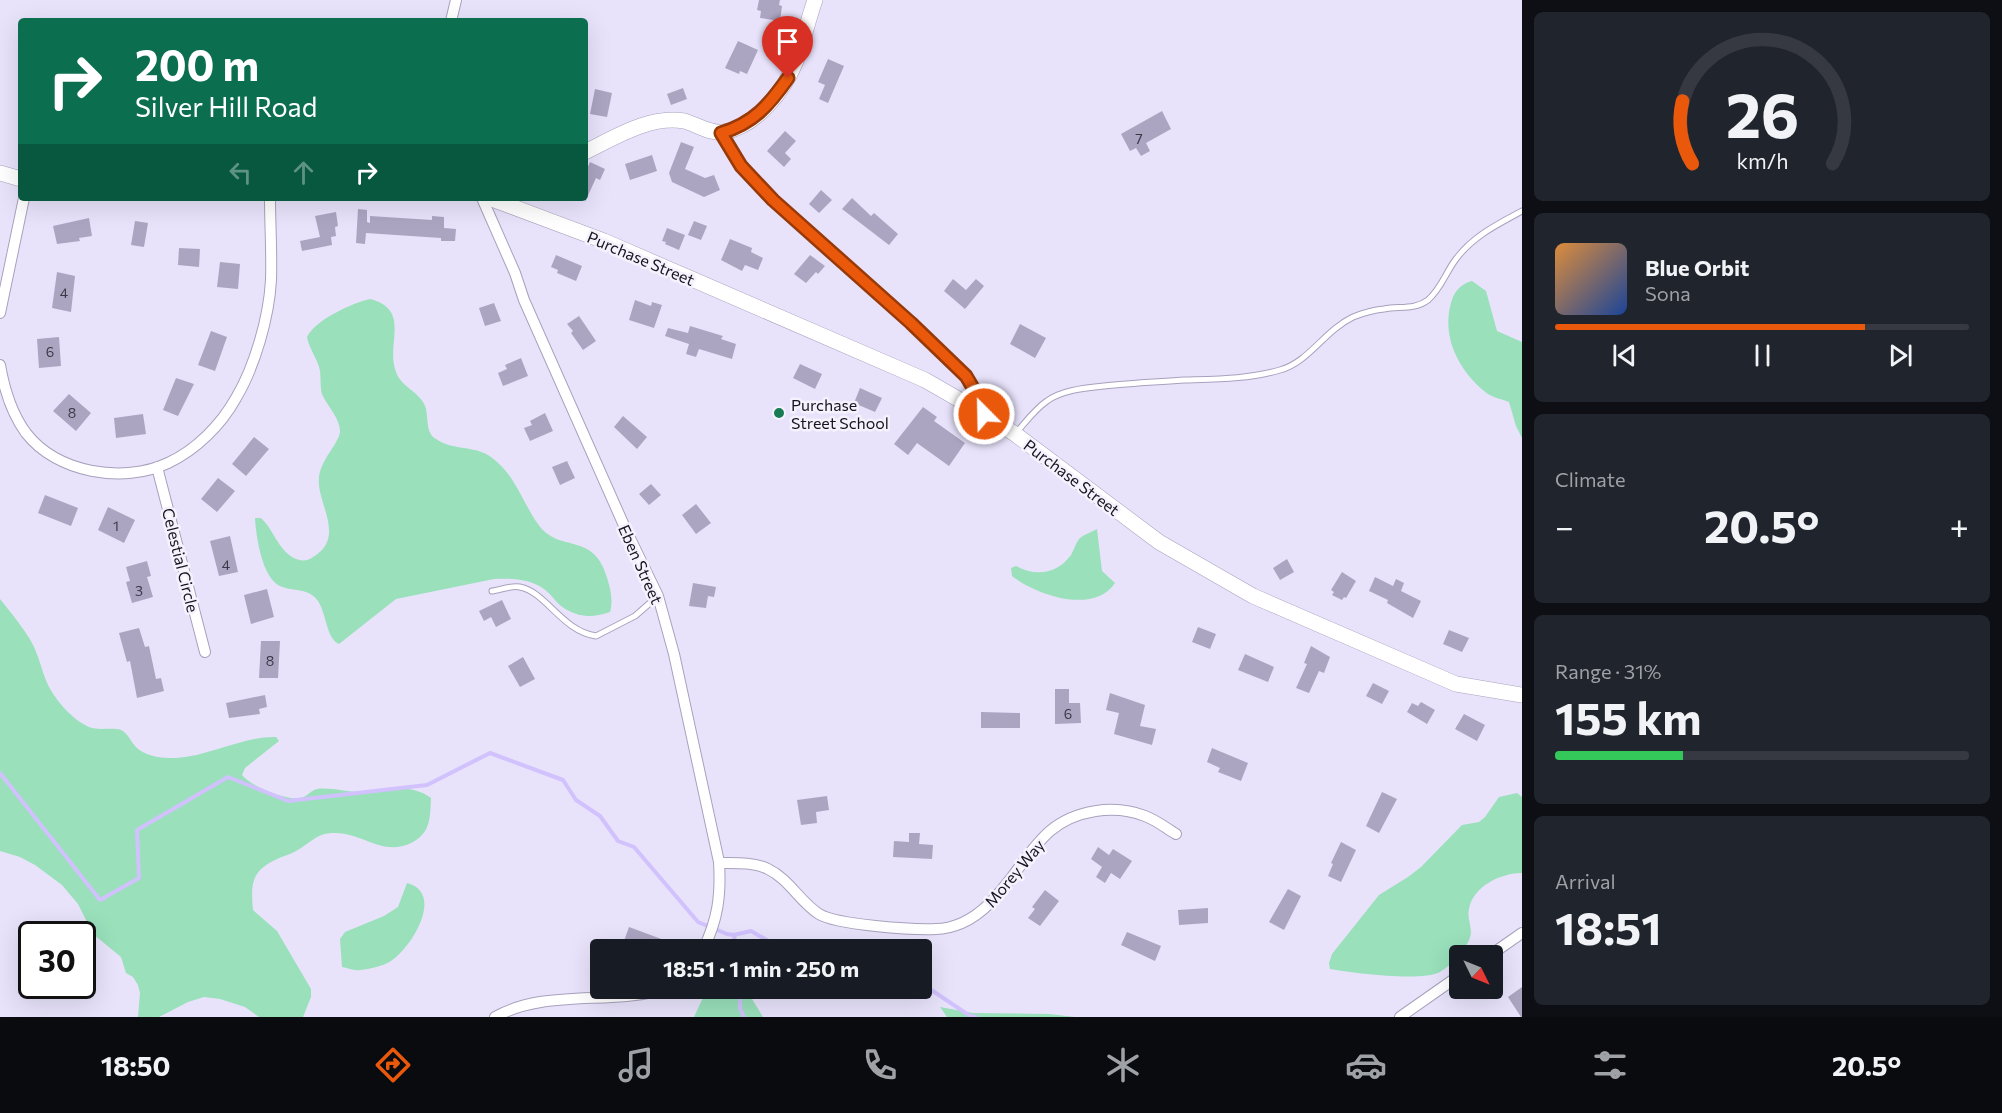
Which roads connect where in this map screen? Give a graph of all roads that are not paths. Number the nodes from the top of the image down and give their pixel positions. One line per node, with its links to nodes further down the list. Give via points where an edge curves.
1 (456, 0): 3 (street)
2 (815, 0): 4 (main road, via 788,78 756,116 739,128)
3 (452, 18)
4 (721, 133): 5 (main road, via 670,120 645,124); 16 (street, via 741,166 766,193 966,376)
5 (588, 150)
6 (0, 173): 7 (main road)
7 (18, 178)
8 (23, 201): 13 (street)
9 (270, 201): 18 (street, via 271,281 267,312 237,397 220,423 198,444)
10 (483, 201): 20 (street, Eben Street)
11 (497, 201): 16 (main road, Purchase Street, via 604,241 914,376)
12 (1522, 211): 17 (lane, via 1466,246 1428,300 1353,318 1330,331 1301,359 1283,369 1213,381 1085,388 1047,401)
13 (0, 313)
14 (0, 365): 15 (street)
15 (3, 392): 18 (street, via 26,433 68,465 115,473)
16 (984, 414): 17 (main road, Purchase Street)
17 (1015, 434): 22 (main road, Purchase Street, via 1159,542 1253,596 1456,684)
18 (157, 467): 21 (street, Celestial Circle)
19 (492, 591): 20 (lane, via 519,586 532,592 578,631 596,636 634,616)
20 (658, 597): 24 (street, Eben Street)
21 (205, 652)
22 (1522, 695)
23 (1176, 834): 24 (street, Morey Way, via 1146,816 1109,809 1068,820 1038,844 980,913 939,929 897,929 822,916 767,868)
24 (719, 863): 26 (street, Eben Street, via 716,918)
25 (1522, 933): 27 (street)
26 (708, 939)
27 (1503, 946)
28 (1449, 983): 31 (street)
29 (590, 998): 30 (street, via 534,1005)
30 (495, 1017)
31 (1400, 1017)

